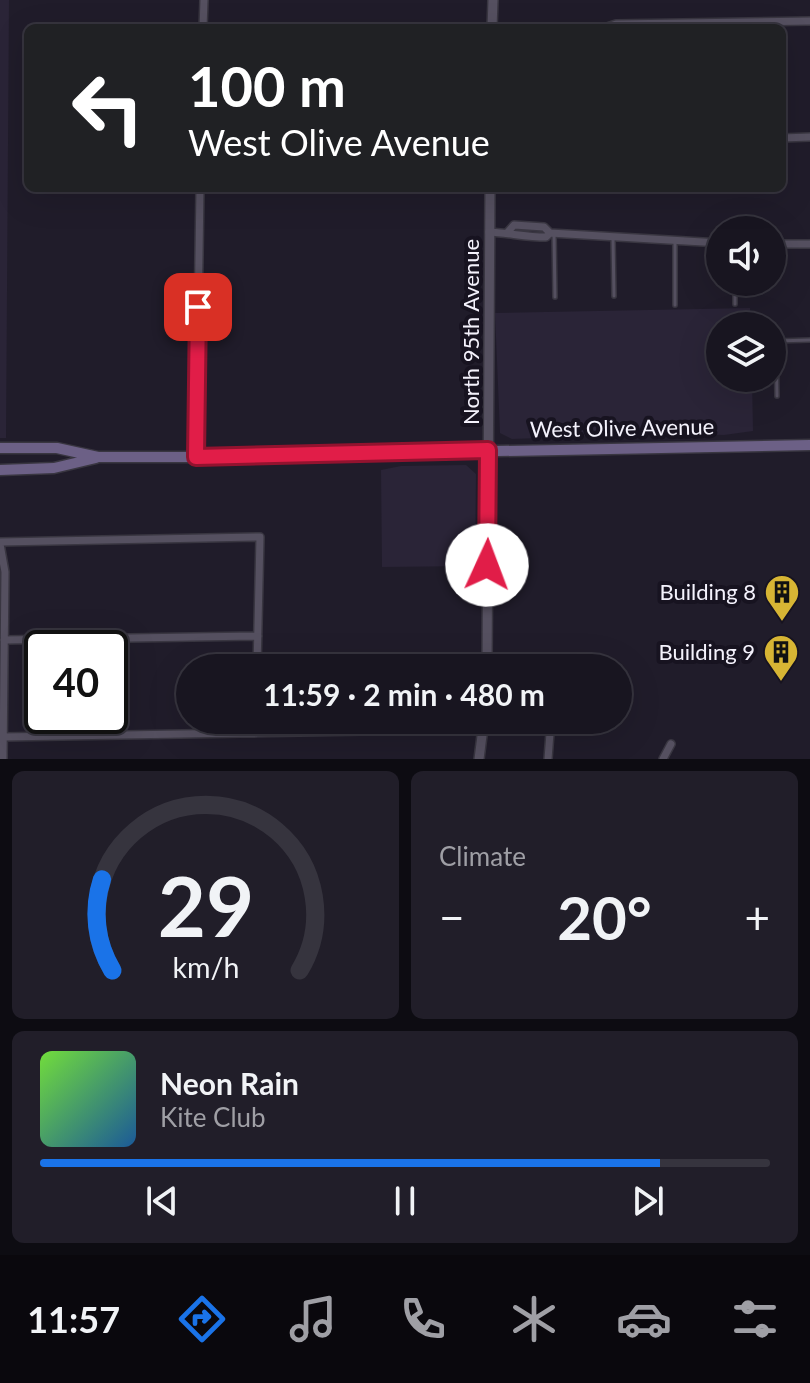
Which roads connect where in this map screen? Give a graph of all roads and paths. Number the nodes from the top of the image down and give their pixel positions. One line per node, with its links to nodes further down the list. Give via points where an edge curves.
1 (204, 0): 4 (street)
2 (493, 0): 5 (street)
3 (810, 21): 6 (street)
4 (203, 24)
5 (492, 24)
6 (616, 24)
7 (810, 137): 8 (street)
8 (786, 138)
9 (200, 192): 29 (street)
10 (490, 192): 11 (street, North 95th Avenue)
11 (489, 232): 12 (street, via 513,237); 27 (street, North 95th Avenue)
12 (552, 233): 13 (street); 20 (lane)
13 (613, 235): 14 (street); 18 (lane)
14 (675, 239): 15 (street); 22 (lane)
15 (706, 242)
16 (786, 244): 17 (street)
17 (810, 244)
18 (614, 296)
19 (735, 296): 21 (lane)
20 (555, 297)
21 (735, 304)
22 (675, 305)
23 (810, 340): 24 (lane, via 776,341)
24 (777, 396)
25 (810, 445): 27 (main road, West Olive Avenue)
26 (0, 448): 28 (main road, West Olive Avenue, via 57,448)
27 (488, 450): 29 (main road, West Olive Avenue); 36 (street, North 95th Avenue)
28 (98, 457): 29 (main road, West Olive Avenue); 30 (main road, West Olive Avenue, via 54,468)
29 (196, 457)
30 (0, 470)
31 (0, 543): 32 (street); 33 (street, via 260,537)
32 (2, 592): 34 (street)
33 (258, 636): 34 (street); 35 (street)
34 (4, 640): 37 (street)
35 (257, 654)
36 (487, 654)
37 (2, 688): 41 (street)
38 (193, 734): 41 (street)
39 (482, 734): 44 (street)
40 (550, 734): 45 (street)
41 (3, 737): 43 (street)
42 (671, 744): 46 (street)
43 (3, 759)
44 (479, 759)
45 (548, 759)
46 (663, 759)

